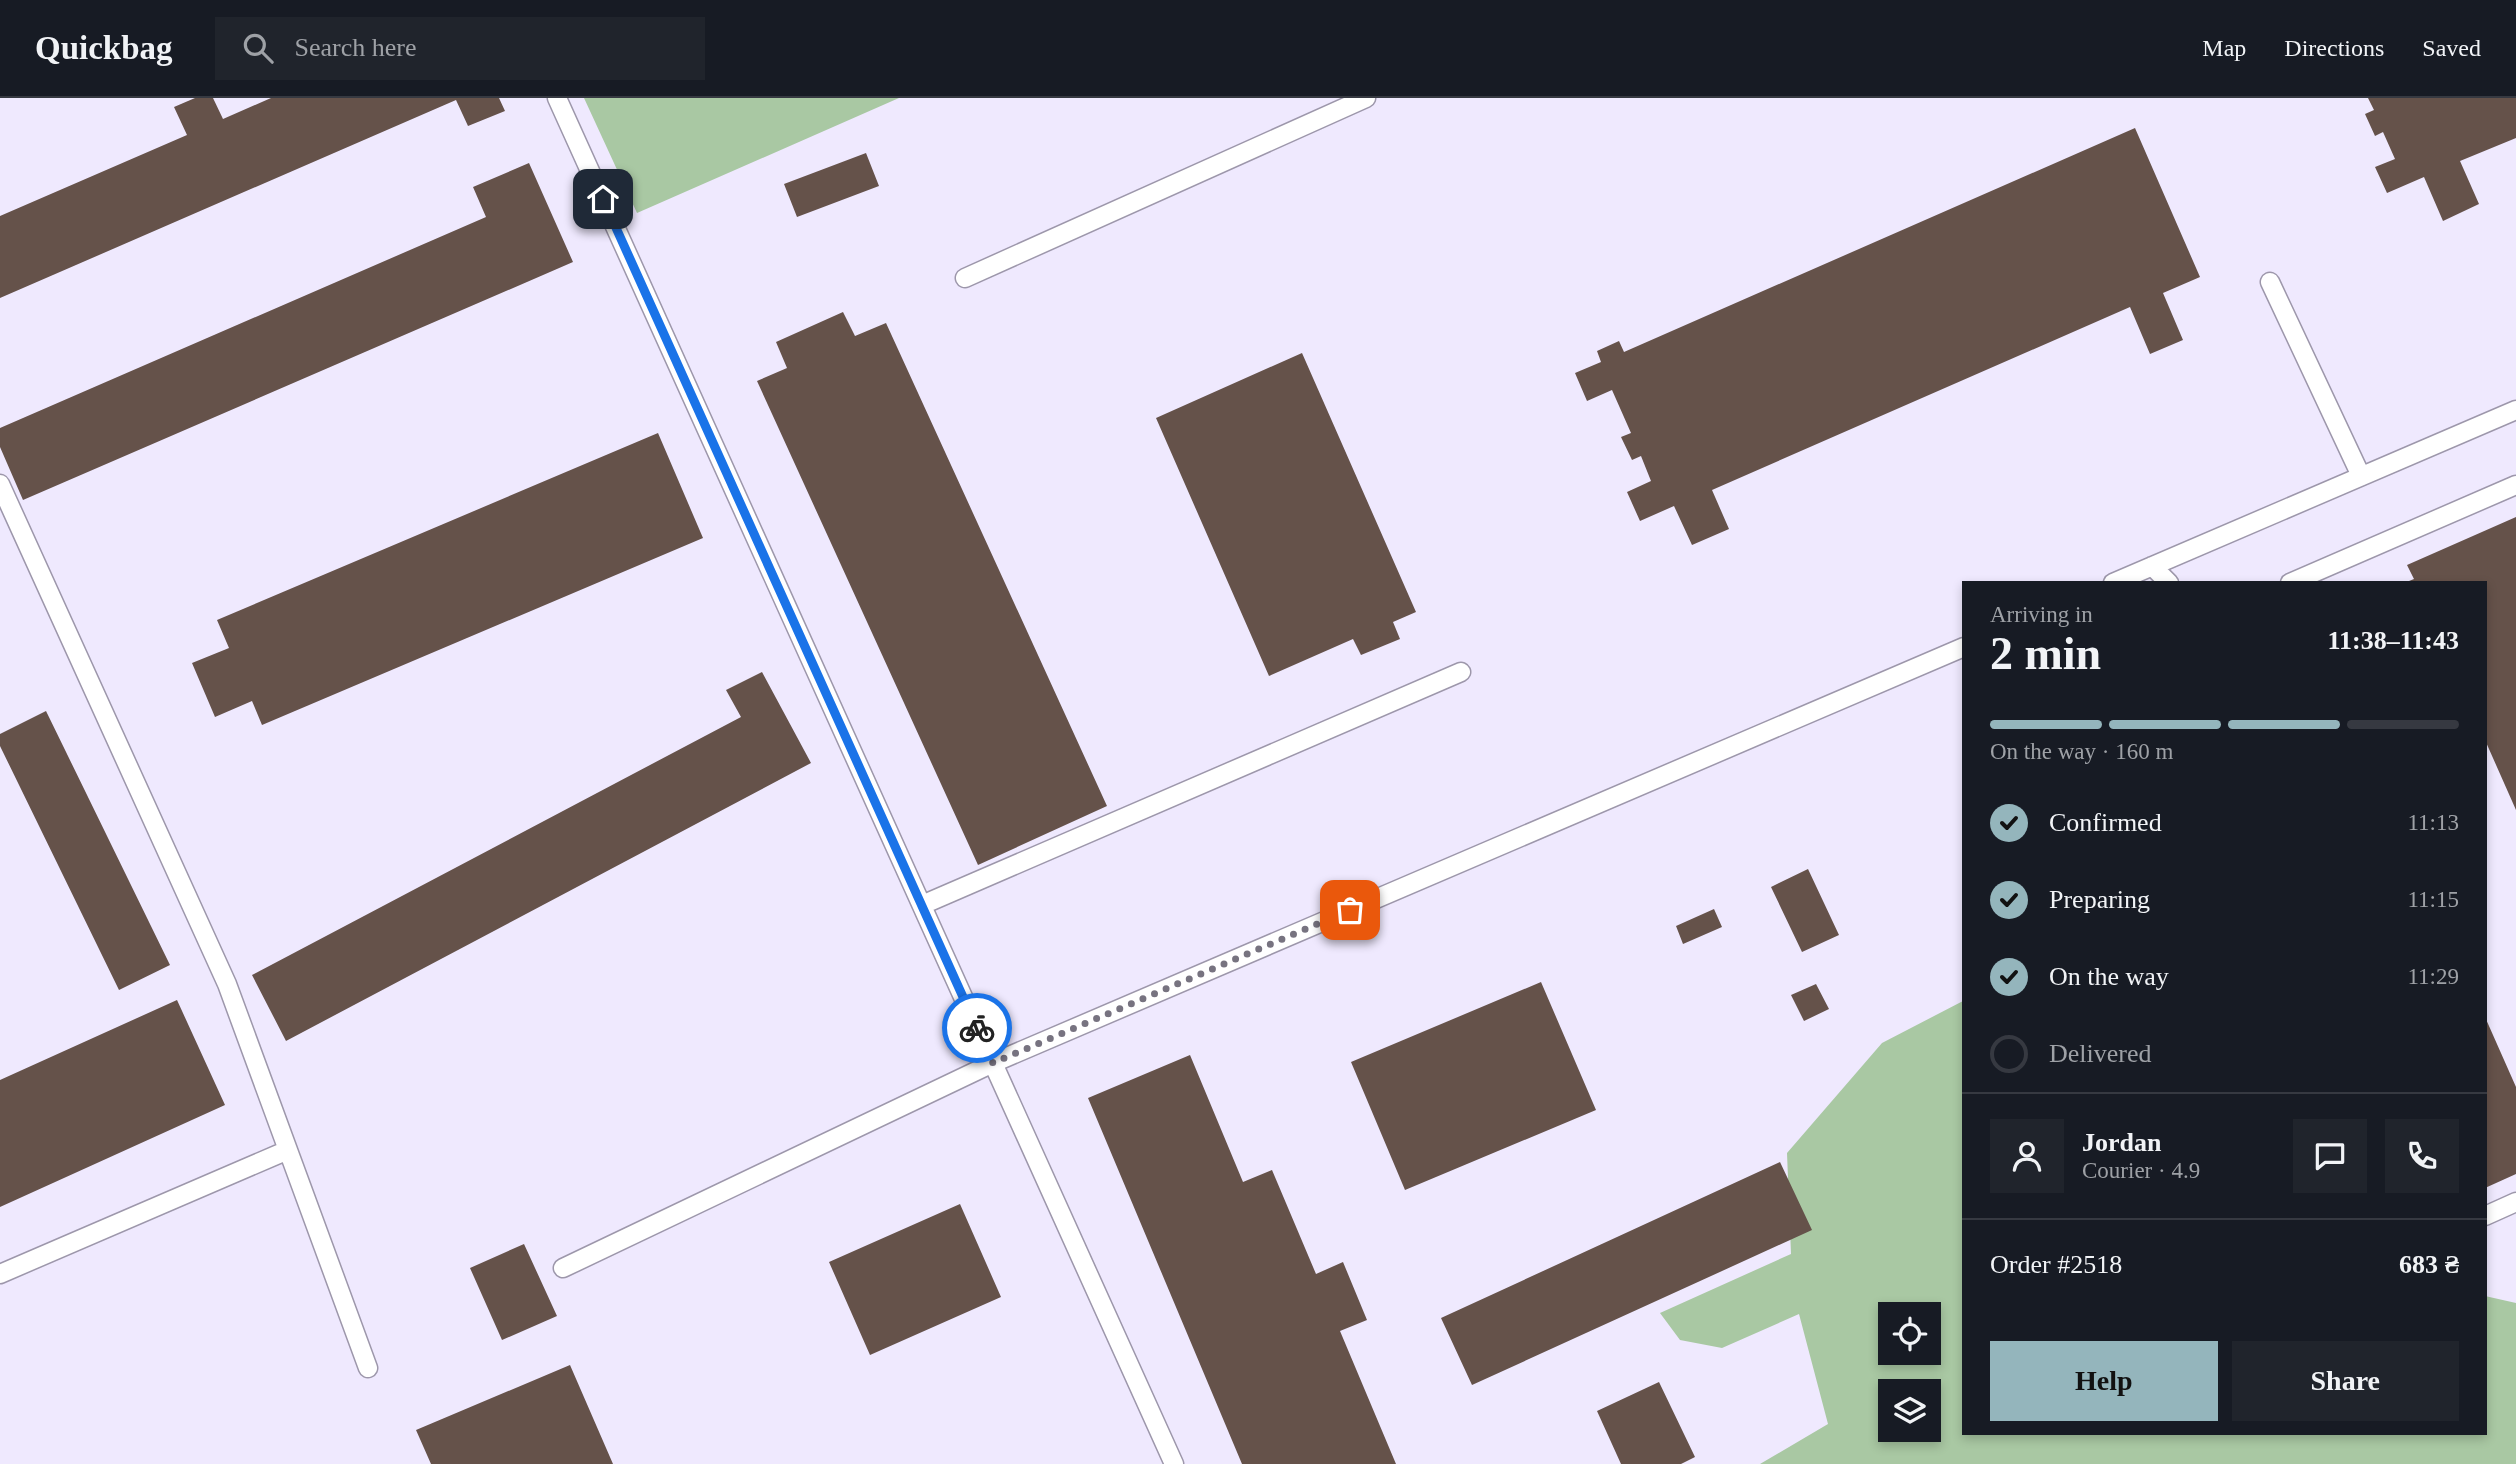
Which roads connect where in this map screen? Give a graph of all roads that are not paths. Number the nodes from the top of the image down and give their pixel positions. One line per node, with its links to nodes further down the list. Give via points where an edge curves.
1 (557, 98): 15 (lane)
2 (1366, 98): 3 (lane)
3 (965, 278)
4 (2270, 282): 6 (lane)
5 (2516, 410): 6 (lane)
6 (2361, 476): 9 (lane)
7 (0, 484): 17 (lane, via 227,984)
8 (2516, 485): 12 (lane)
9 (2151, 566): 10 (lane); 11 (lane)
10 (2117, 581)
11 (2167, 581)
12 (2295, 581)
13 (1962, 648): 16 (lane)
14 (1461, 672): 15 (lane)
15 (922, 905): 16 (lane)
16 (993, 1063): 20 (lane); 23 (lane)
17 (288, 1150): 21 (lane); 22 (lane)
18 (2516, 1202): 19 (lane)
19 (2487, 1215)
20 (563, 1268)
21 (0, 1274)
22 (368, 1368)
23 (1174, 1464)

